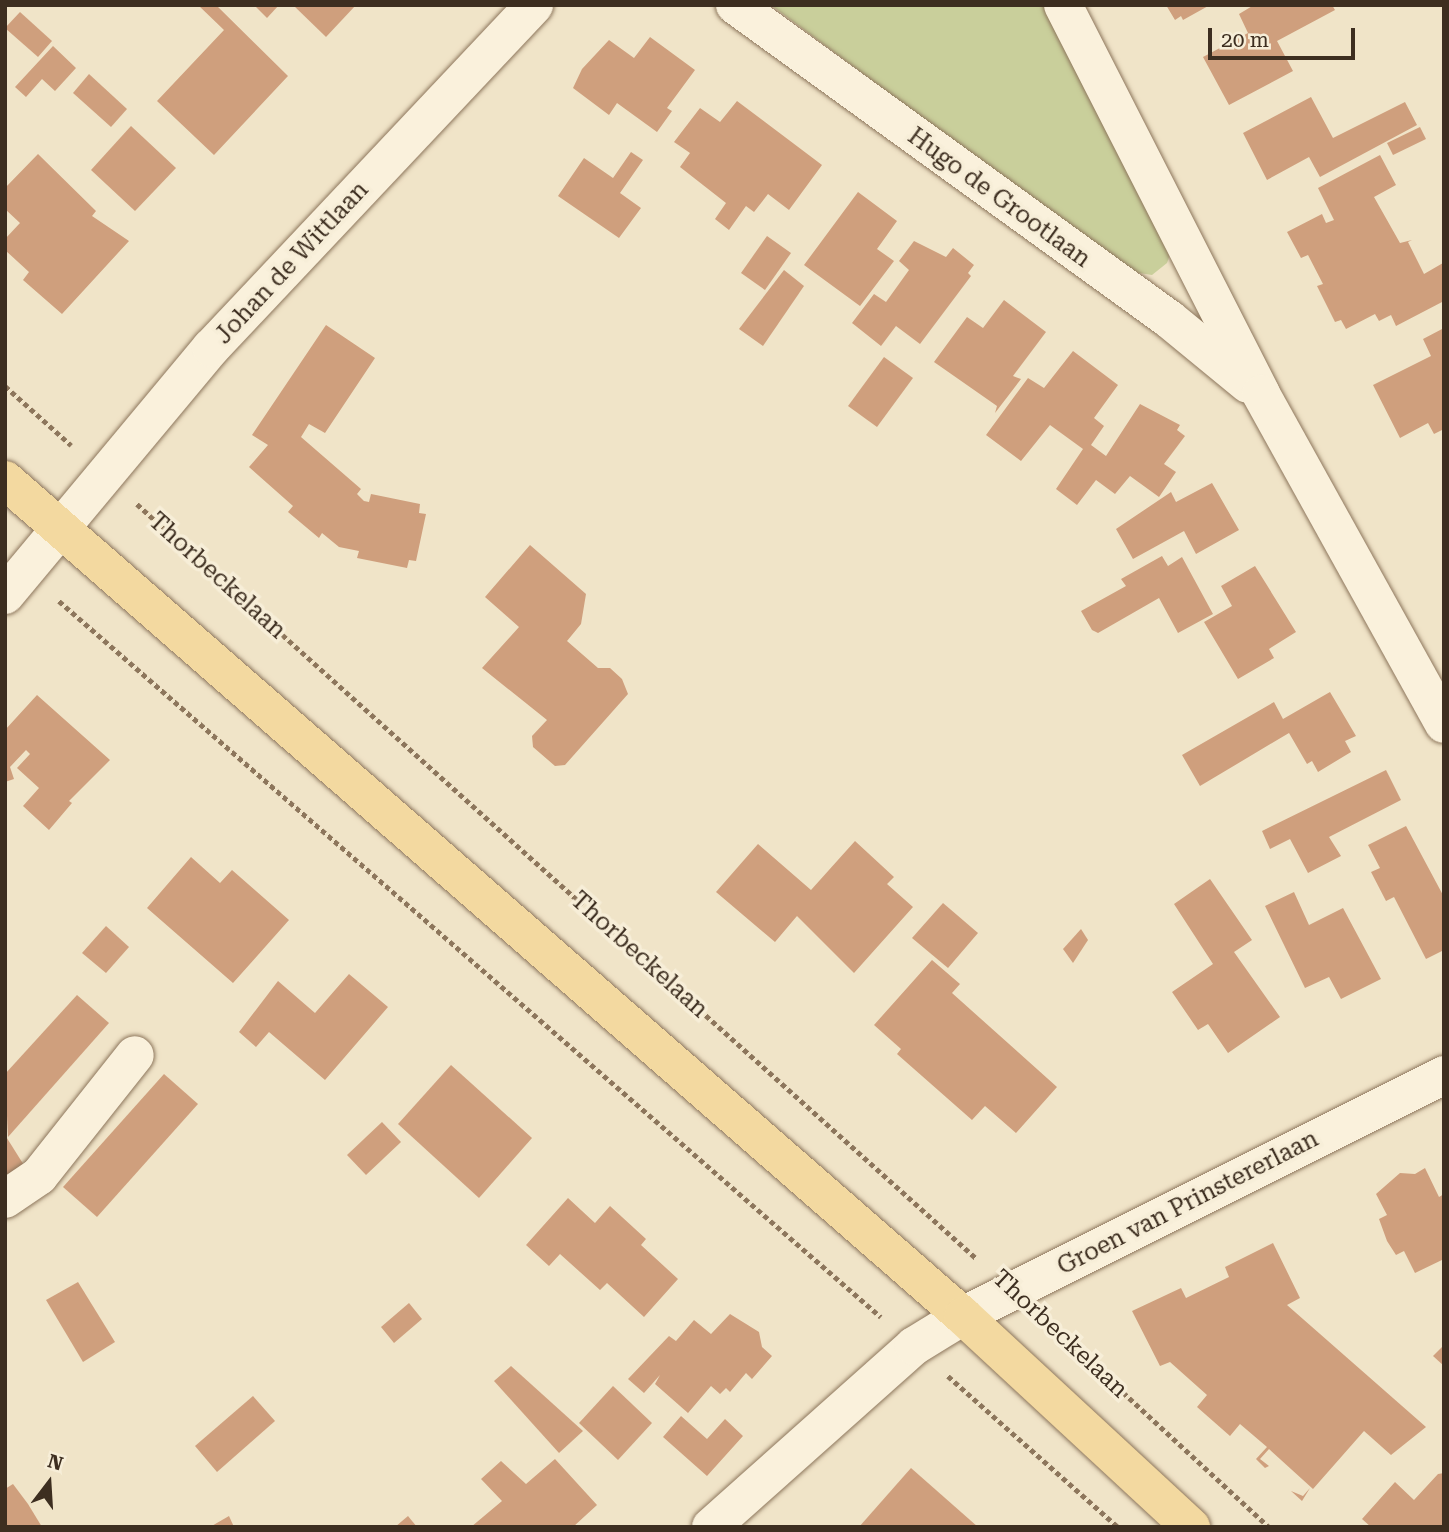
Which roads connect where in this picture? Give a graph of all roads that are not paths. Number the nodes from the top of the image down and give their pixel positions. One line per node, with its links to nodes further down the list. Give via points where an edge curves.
1 (534, 5): 6 (street, Johan de Wittlaan, via 211,348)
2 (735, 5): 4 (street, Hugo de Grootlaan, via 1169,319)
3 (1063, 5): 4 (street, Hugo de Grootlaan)
4 (1261, 394): 8 (street, Hugo de Grootlaan)
5 (5, 480): 6 (main road)
6 (61, 530): 7 (street, Johan de Wittlaan); 12 (main road)
7 (15, 584)
8 (1444, 724)
9 (135, 1055): 11 (street, via 39,1176)
10 (1444, 1075): 12 (street, Groen van Prinstererlaan)
11 (5, 1199)
12 (963, 1316): 13 (street, Groen van Prinstererlaan, via 914,1346); 14 (main road)
13 (711, 1527)
14 (1191, 1527)

